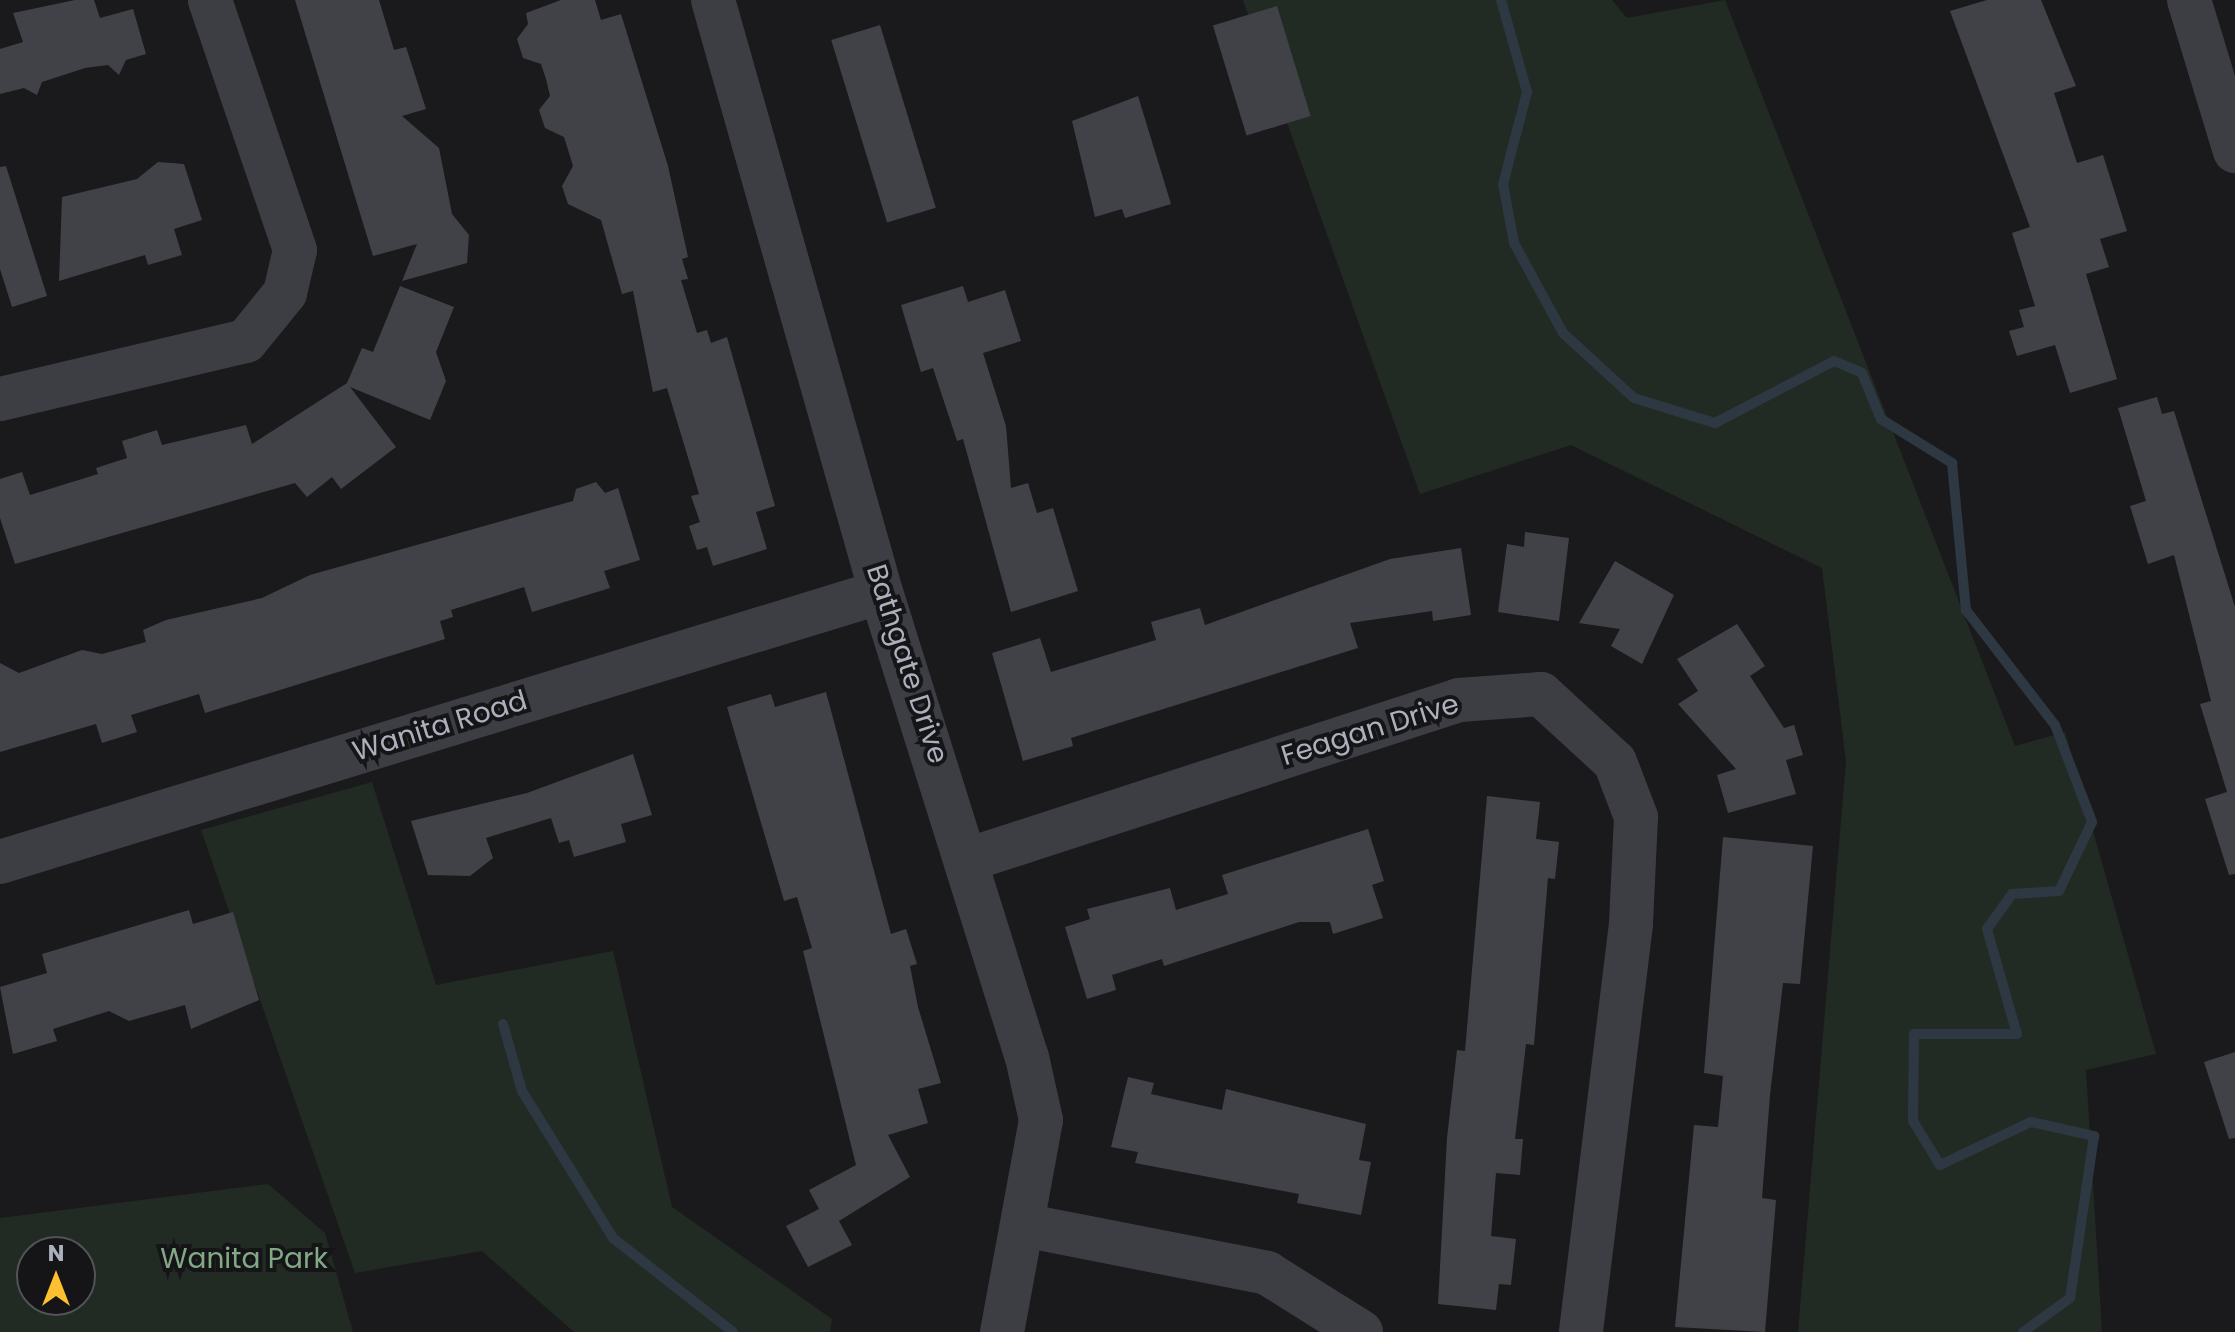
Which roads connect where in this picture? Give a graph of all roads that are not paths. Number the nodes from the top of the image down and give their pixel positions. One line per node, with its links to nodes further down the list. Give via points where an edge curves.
1 (210, 0): 5 (street, via 295,250 285,293 246,341)
2 (713, 0): 6 (street, Bathgate Drive)
3 (2189, 0): 4 (street)
4 (2235, 151)
5 (0, 399)
6 (881, 592): 7 (street, Bathgate Drive); 8 (street, Wanita Road)
7 (970, 859): 9 (street, Bathgate Drive, via 1041,1120); 12 (street, Feagan Drive, via 1459,700 1541,694 1615,762 1636,817 1631,924)
8 (0, 862)
9 (1023, 1225): 10 (street, Bathgate Drive); 11 (street, via 1267,1273)
10 (1002, 1332)
11 (1361, 1332)
12 (1581, 1332)

